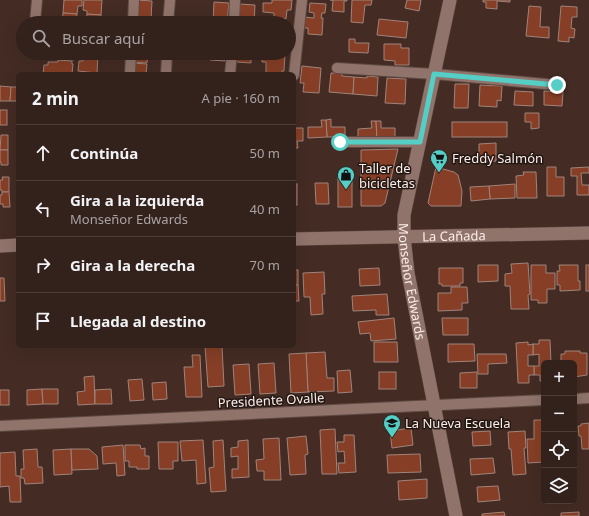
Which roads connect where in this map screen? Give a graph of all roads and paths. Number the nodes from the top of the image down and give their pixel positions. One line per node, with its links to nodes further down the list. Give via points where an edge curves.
1 (37, 0): 7 (street)
2 (134, 0): 8 (street)
3 (170, 0): 9 (street)
4 (235, 0): 10 (street)
5 (302, 0): 11 (street)
6 (450, 0): 21 (street, Monseñor Edwards)
7 (36, 16)
8 (133, 16)
9 (169, 16)
10 (234, 16)
11 (296, 56)
12 (131, 60): 17 (street)
13 (167, 60): 18 (street)
14 (231, 60): 19 (street)
15 (296, 60): 20 (street)
16 (337, 68): 21 (street)
17 (130, 72)
18 (166, 72)
19 (230, 72)
20 (294, 72)
21 (434, 74): 22 (street); 24 (street, Monseñor Edwards)
22 (557, 85)
23 (340, 142): 24 (street)
24 (420, 142): 26 (street, Monseñor Edwards, via 404,215)
25 (589, 233): 26 (street, La Cañada)
26 (404, 237): 27 (street, La Cañada); 33 (street, Monseñor Edwards, via 408,273)
27 (296, 239)
28 (0, 246): 29 (street)
29 (16, 246)
30 (589, 398): 31 (street)
31 (577, 399)
32 (541, 400): 33 (street, Presidente Ovalle)
33 (435, 405): 34 (street, Presidente Ovalle); 35 (street, Monseñor Edwards)
34 (0, 426)
35 (456, 516)

